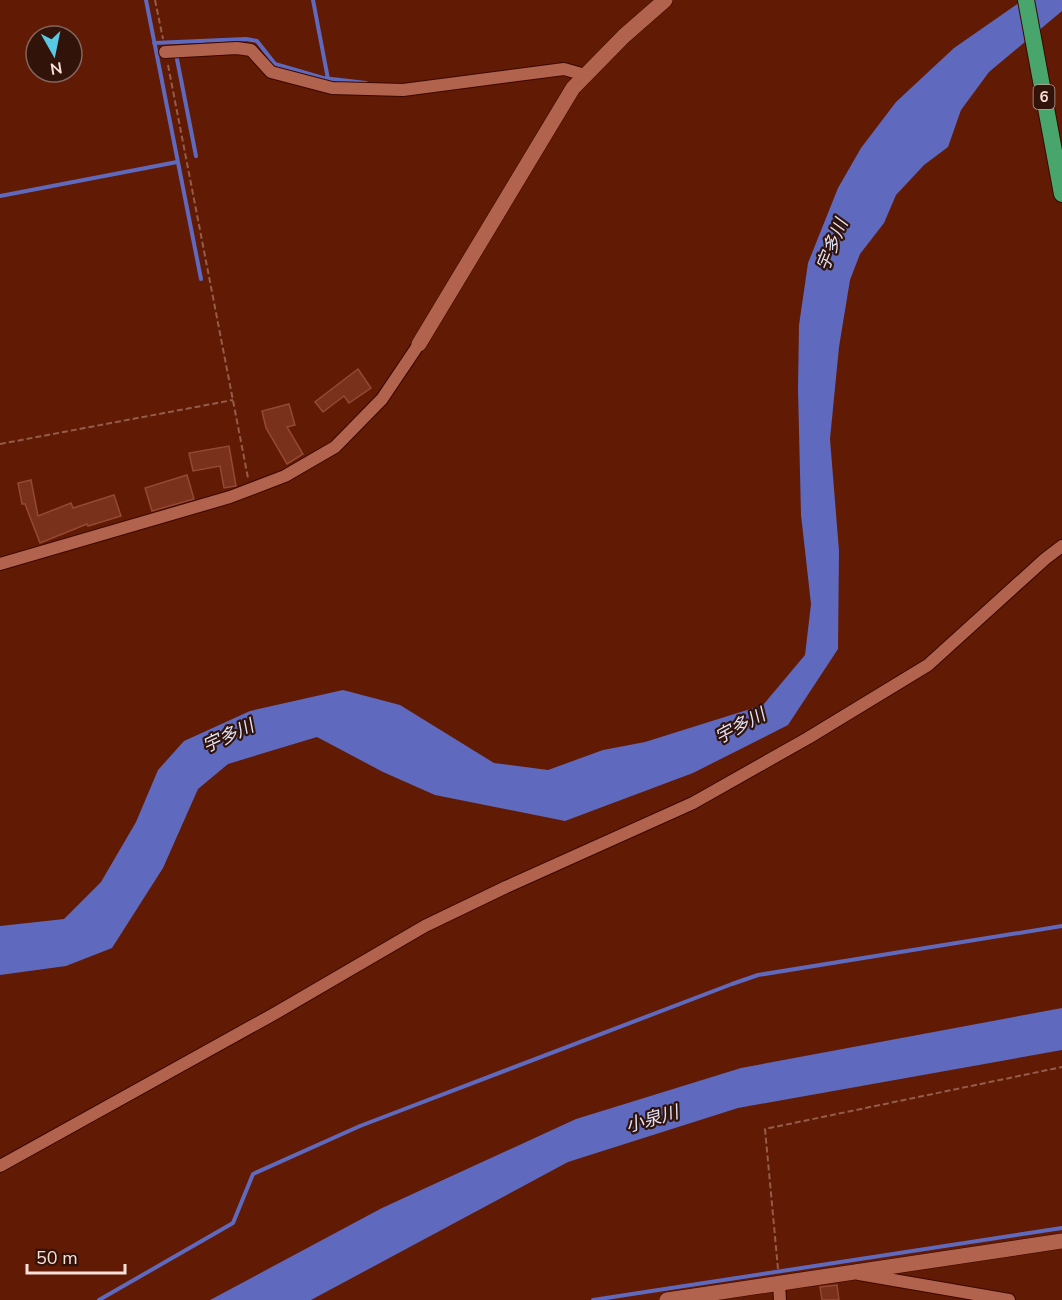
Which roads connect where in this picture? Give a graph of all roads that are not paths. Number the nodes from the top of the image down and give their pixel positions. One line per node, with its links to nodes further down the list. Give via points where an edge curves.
1 (665, 0): 4 (street)
2 (1026, 0): 5 (highway, 6)
3 (165, 52): 4 (street, via 251,50 271,72 332,88 403,90 564,69)
4 (585, 75): 6 (street, via 573,88)
5 (1062, 194)
6 (419, 344): 8 (street, via 382,399 335,447 285,476)
7 (1062, 546): 9 (street, via 928,664 808,738 693,803 425,926)
8 (0, 564)
9 (0, 1166)
10 (1062, 1241): 11 (street)
11 (852, 1273): 12 (street); 15 (street)
12 (779, 1284): 13 (street); 14 (street)
13 (667, 1300)
14 (780, 1300)
15 (1009, 1300)

